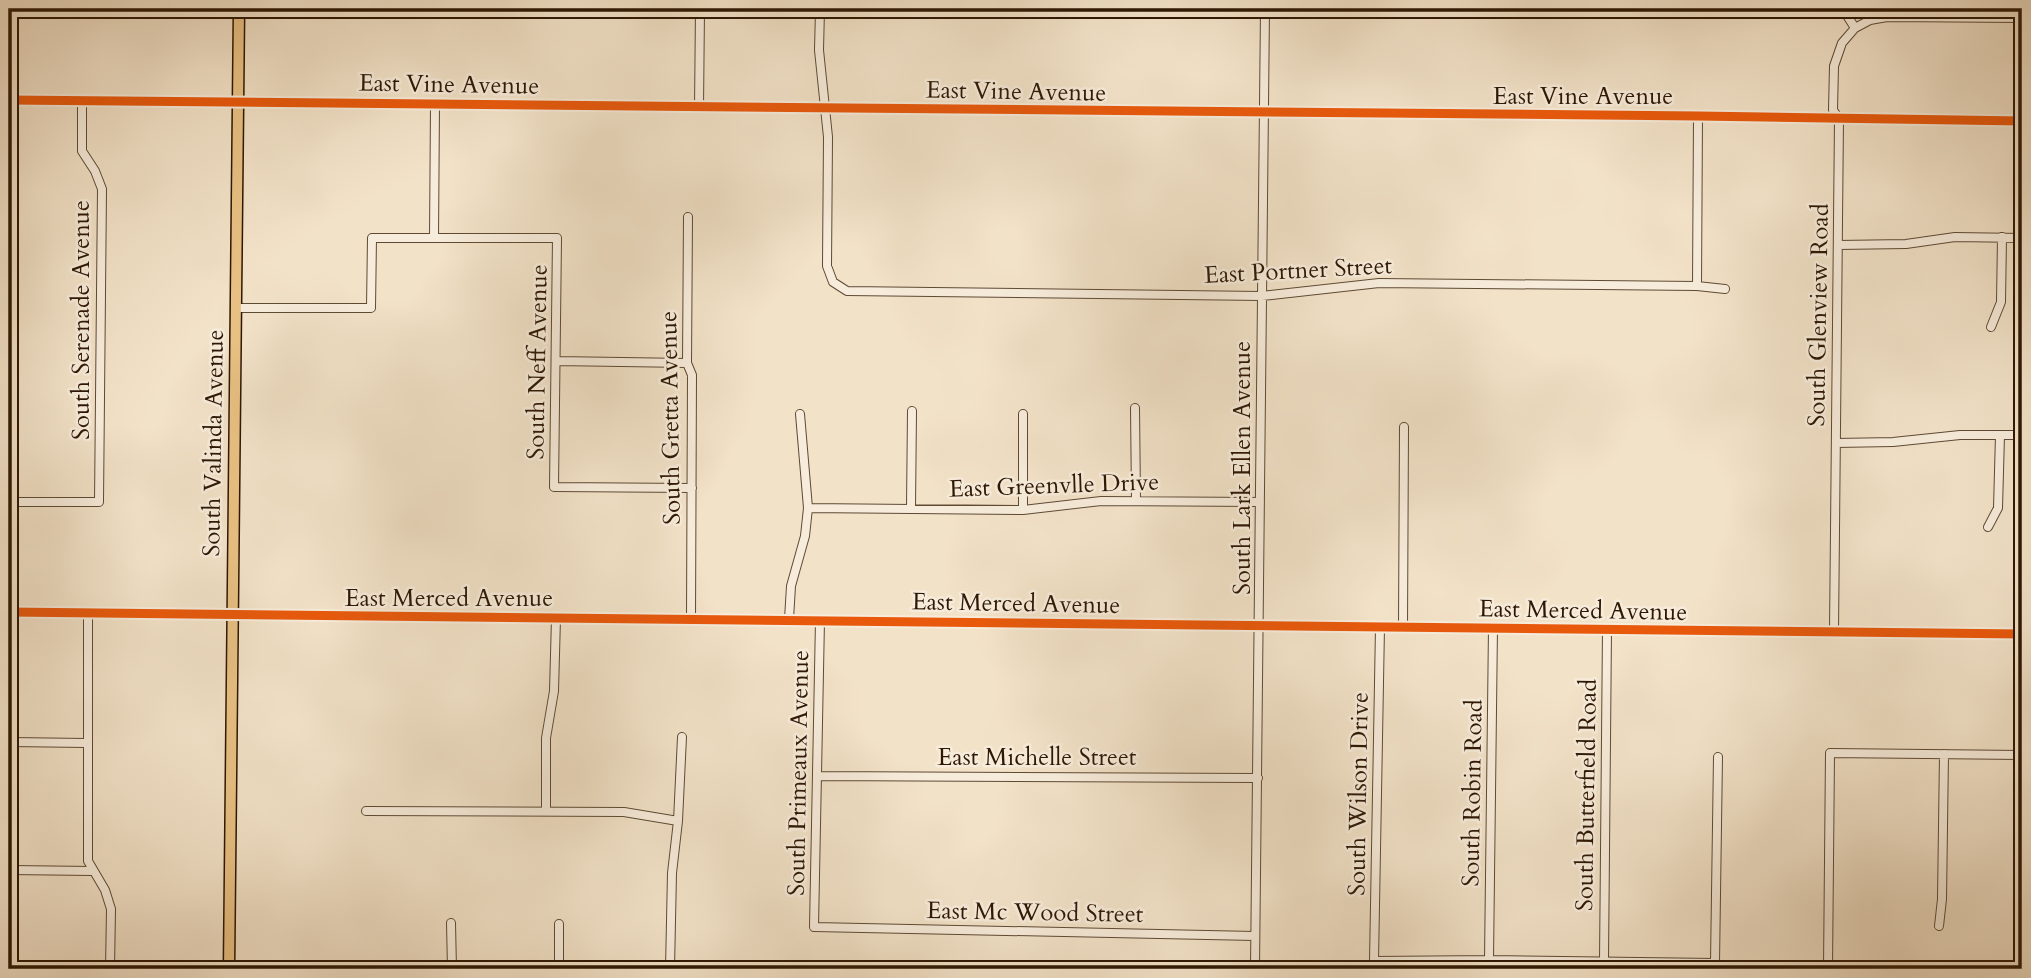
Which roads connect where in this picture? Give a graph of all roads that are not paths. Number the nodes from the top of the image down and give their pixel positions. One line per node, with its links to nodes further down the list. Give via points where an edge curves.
1 (239, 9): 10 (main road, South Valinda Avenue)
2 (700, 9): 12 (street)
3 (820, 9): 13 (street)
4 (1265, 9): 14 (street, South Lark Ellen Avenue)
5 (1843, 9): 7 (street)
6 (2022, 18): 7 (street, via 1886,17)
7 (1854, 28): 16 (street, South Glenview Road, via 1842,43 1834,66 1833,110)
8 (9, 100): 9 (street, East Vine Avenue)
9 (82, 100): 10 (street, East Vine Avenue); 40 (street, South Serenade Avenue, via 82,151 102,189 99,502)
10 (238, 101): 11 (street, East Vine Avenue); 26 (main road, South Valinda Avenue)
11 (435, 104): 12 (street, East Vine Avenue); 20 (street)
12 (699, 107): 13 (street, East Vine Avenue)
13 (824, 108): 14 (street, East Vine Avenue); 25 (street, East Portner Street, via 827,266 833,282 847,291)
14 (1264, 113): 15 (street, East Vine Avenue); 25 (street, South Lark Ellen Avenue)
15 (1698, 116): 16 (street, East Vine Avenue); 23 (street)
16 (1839, 119): 17 (street, East Vine Avenue); 22 (street, South Glenview Road)
17 (2022, 121)
18 (688, 218): 29 (street, South Gretta Avenue)
19 (2002, 237): 21 (street); 22 (street); 27 (street, via 2001,302)
20 (434, 238): 26 (street, via 372,238 372,308); 28 (street, South Neff Avenue, via 557,238)
21 (2022, 238)
22 (1838, 245): 37 (street, South Glenview Road)
23 (1696, 286): 24 (street, East Portner Street); 25 (street, East Portner Street, via 1379,283)
24 (1725, 289)
25 (1262, 296): 41 (street, South Lark Ellen Avenue)
26 (236, 308): 48 (main road, South Valinda Avenue)
27 (1991, 327)
28 (556, 361): 29 (street); 38 (street, South Neff Avenue, via 554,486)
29 (687, 363): 38 (street, South Gretta Avenue, via 692,375)
30 (1135, 408): 39 (street)
31 (912, 411): 42 (street)
32 (800, 414): 43 (street)
33 (1023, 414): 44 (street)
34 (1404, 427): 55 (street)
35 (2000, 435): 36 (street); 37 (street); 45 (street, via 1998,508)
36 (2022, 435)
37 (1836, 443): 58 (street, South Glenview Road)
38 (692, 488): 50 (street, South Gretta Avenue)
39 (1136, 500): 41 (street, East Greenvlle Drive); 44 (street, East Greenvlle Drive)
40 (9, 502)
41 (1260, 502): 53 (street, South Lark Ellen Avenue)
42 (911, 507): 43 (street, East Greenvlle Drive); 44 (street, East Greenvlle Drive)
43 (808, 508): 51 (street, via 791,586)
44 (1023, 510)
45 (1988, 527)
46 (9, 612): 47 (street, East Merced Avenue)
47 (88, 613): 48 (street, East Merced Avenue); 62 (street)
48 (233, 616): 49 (street, East Merced Avenue); 81 (main road, South Valinda Avenue)
49 (556, 618): 50 (street, East Merced Avenue); 69 (street)
50 (691, 618): 51 (street, East Merced Avenue)
51 (789, 619): 52 (street, East Merced Avenue)
52 (820, 620): 53 (street, East Merced Avenue); 66 (street, South Primeaux Avenue)
53 (1260, 626): 54 (street, East Merced Avenue); 67 (street, South Lark Ellen Avenue)
54 (1380, 627): 55 (street, East Merced Avenue); 78 (street, South Wilson Drive, via 1374,961)
55 (1402, 627): 56 (street, East Merced Avenue)
56 (1493, 627): 57 (street, East Merced Avenue); 78 (street, South Robin Road)
57 (1607, 629): 58 (street, East Merced Avenue); 79 (street, South Butterfield Road)
58 (1834, 632): 59 (street, East Merced Avenue)
59 (2022, 634)
60 (682, 737): 70 (street)
61 (9, 742): 62 (street)
62 (87, 743): 72 (street, via 88,861)
63 (1944, 754): 64 (street); 75 (street); 86 (street, via 1830,753)
64 (2022, 755)
65 (1718, 757): 79 (street, via 1715,963)
66 (817, 776): 67 (street, East Michelle Street); 76 (street, South Primeaux Avenue)
67 (1258, 778): 77 (street, South Lark Ellen Avenue)
68 (366, 811): 69 (street)
69 (545, 811): 70 (street, via 624,812)
70 (678, 821): 84 (street, via 671,873)
71 (9, 870): 72 (street)
72 (93, 871): 80 (street, via 111,909)
73 (451, 923): 82 (street)
74 (559, 924): 83 (street)
75 (1939, 926)
76 (814, 927): 77 (street, East Mc Wood Street)
77 (1255, 936): 85 (street, South Lark Ellen Avenue)
78 (1489, 960): 79 (street)
79 (1604, 961)
80 (110, 969)
81 (229, 969)
82 (452, 969)
83 (559, 969)
84 (670, 969)
85 (1255, 969)
86 (1828, 969)

